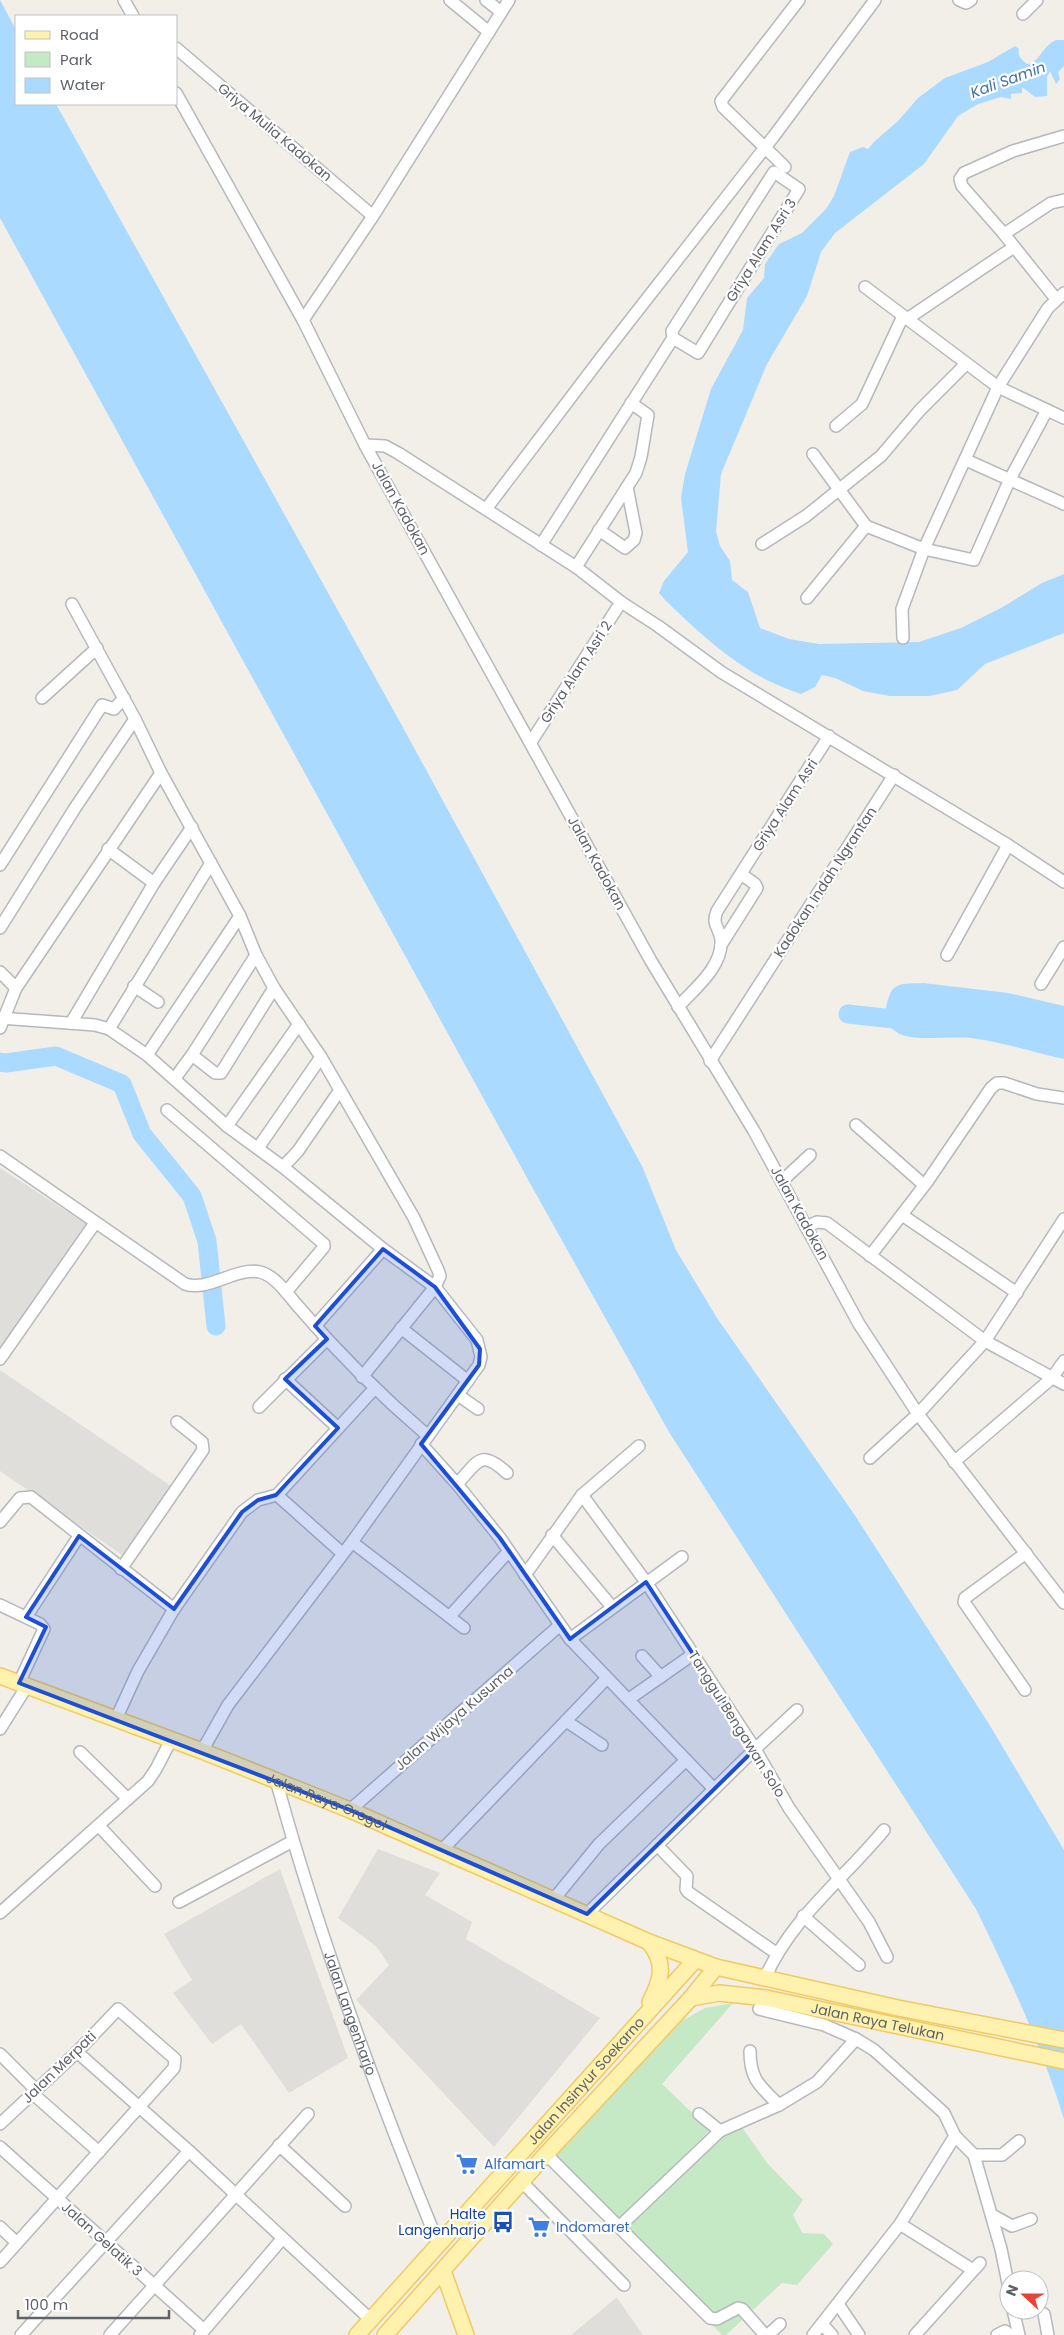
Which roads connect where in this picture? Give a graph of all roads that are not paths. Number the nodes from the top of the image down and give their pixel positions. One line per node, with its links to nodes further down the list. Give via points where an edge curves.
1 (124, 0): 12 (street)
2 (450, 0): 13 (street)
3 (486, 0): 10 (street)
4 (509, 0): 10 (street)
5 (799, 0): 17 (street, via 721,102)
6 (875, 0): 17 (street)
7 (959, 0): 8 (street, via 966,3)
8 (971, 0)
9 (1037, 0): 11 (street)
10 (501, 12): 13 (street)
11 (1023, 14)
12 (132, 15)
13 (489, 32): 20 (street)
14 (178, 50): 20 (street, Griya Mulia Kadokan)
15 (178, 98): 26 (street, Jalan Kadokan)
16 (1064, 136): 21 (street, via 1014,151 964,173 960,179 962,186)
17 (764, 149): 18 (street); 41 (street)
18 (785, 167)
19 (1064, 200): 21 (street, via 1051,203)
20 (373, 216): 26 (street)
21 (1004, 234): 22 (street)
22 (1014, 247): 24 (street); 25 (street)
23 (865, 287): 25 (street)
24 (1062, 295): 29 (street)
25 (905, 317): 28 (street); 33 (street, via 862,404)
26 (303, 320): 34 (street, Jalan Kadokan)
27 (673, 338): 27 (street, Griya Alam Asri 3, via 672,332 774,172 799,189 698,353); 30 (street, Griya Alam Asri 3)
28 (966, 364): 29 (street); 39 (street, via 920,410 881,456)
29 (998, 387): 31 (street); 36 (street)
30 (631, 403): 38 (street, via 647,413 648,418 639,465); 45 (street, Griya Alam Asri 3)
31 (1047, 410): 32 (street); 37 (street)
32 (1064, 418)
33 (836, 426)
34 (365, 445): 41 (street, via 385,446); 57 (street, Jalan Kadokan)
35 (813, 454): 39 (street)
36 (966, 460): 37 (street); 46 (street)
37 (1010, 479): 40 (street); 46 (street, via 974,560)
38 (627, 487): 43 (street); 43 (street, via 636,530 634,540 626,548)
39 (840, 489): 42 (street); 44 (street)
40 (1064, 504)
41 (486, 509): 45 (street)
42 (866, 526): 46 (street); 48 (street)
43 (599, 530): 47 (street)
44 (762, 544)
45 (541, 545): 47 (street)
46 (924, 549): 51 (street, via 902,608)
47 (576, 567): 49 (street)
48 (807, 598)
49 (621, 602): 56 (street, via 721,672); 57 (street, Griya Alam Asri 2)
50 (72, 604): 52 (street)
51 (903, 638)
52 (97, 648): 53 (street); 54 (street)
53 (42, 698)
54 (124, 698): 55 (street); 64 (street, via 114,709 102,706)
55 (135, 719): 58 (street); 69 (street)
56 (829, 736): 59 (street); 65 (street, Griya Alam Asri)
57 (531, 742): 80 (street, Jalan Kadokan)
58 (161, 773): 60 (street); 62 (street)
59 (894, 775): 61 (street); 88 (street, Kadokan Indah Ngrantan)
60 (192, 827): 63 (street); 67 (street)
61 (1008, 845): 66 (street); 73 (street)
62 (108, 850): 67 (street); 77 (street)
63 (211, 863): 68 (street); 76 (street)
64 (0, 865)
65 (741, 874): 70 (street, Griya Alam Asri, via 714,918); 70 (street, via 757,888)
66 (1064, 882)
67 (154, 883): 82 (street)
68 (240, 916): 72 (street); 85 (street)
69 (0, 928)
70 (721, 945): 80 (street, via 716,962)
71 (1064, 947): 75 (street)
72 (256, 955): 78 (street); 86 (street)
73 (947, 955)
74 (0, 972): 77 (street)
75 (1041, 984)
76 (134, 986): 79 (street); 84 (street)
77 (16, 988): 81 (street)
78 (274, 988): 83 (street); 86 (street, via 221,1073 215,1073)
79 (158, 1002)
80 (678, 1007): 88 (street, Jalan Kadokan)
81 (1, 1022): 82 (street)
82 (71, 1023): 84 (street)
83 (300, 1024): 87 (street); 94 (street)
84 (109, 1029): 85 (street)
85 (148, 1055): 89 (street)
86 (192, 1055): 89 (street)
87 (321, 1058): 90 (street); 95 (street)
88 (710, 1060): 99 (street, Jalan Kadokan)
89 (174, 1078): 94 (street)
90 (340, 1090): 98 (street); 107 (street, via 414,1218 440,1276)
91 (1064, 1098): 100 (street, via 998,1083 991,1088)
92 (167, 1110): 108 (street, via 324,1244)
93 (856, 1125): 100 (street)
94 (228, 1126): 95 (street)
95 (258, 1148): 98 (street)
96 (0, 1156): 103 (street)
97 (810, 1156): 99 (street)
98 (284, 1167): 105 (street)
99 (782, 1181): 104 (street, Jalan Kadokan)
100 (924, 1185): 101 (street)
101 (902, 1215): 106 (street); 109 (street)
102 (1064, 1219): 109 (street)
103 (95, 1223): 108 (street, via 186,1284 198,1285 259,1272); 114 (street)
104 (806, 1226): 106 (street, via 827,1223); 125 (street, Jalan Kadokan, via 859,1324)
105 (383, 1250): 107 (street); 110 (street)
106 (870, 1256): 113 (street)
107 (435, 1287): 111 (street); 119 (street, via 477,1340 479,1365)
108 (286, 1292): 110 (street)
109 (1018, 1293): 113 (street)
110 (315, 1326): 112 (street)
111 (401, 1328): 116 (street); 119 (street)
112 (327, 1339): 116 (street); 118 (street)
113 (985, 1341): 117 (street); 125 (street)
114 (0, 1359)
115 (1064, 1361): 117 (street)
116 (362, 1377): 121 (street)
117 (1052, 1378): 120 (street); 131 (street)
118 (285, 1379): 123 (street); 127 (street)
119 (468, 1381): 122 (street)
120 (1064, 1384)
121 (374, 1389): 127 (street); 128 (street)
122 (458, 1395): 124 (street); 128 (street)
123 (259, 1407)
124 (478, 1409)
125 (918, 1414): 130 (street); 131 (street, Jalan Kadokan)
126 (177, 1422): 144 (street, via 202,1442 203,1450)
127 (338, 1428): 135 (street)
128 (424, 1440): 133 (street); 139 (street)
129 (639, 1446): 134 (street)
130 (870, 1458)
131 (954, 1462): 142 (street, Jalan Kadokan)
132 (507, 1473): 133 (street, via 486,1458 480,1460)
133 (457, 1484): 140 (street)
134 (582, 1495): 137 (street); 146 (street, Tanggul Bengawan Solo)
135 (273, 1496): 141 (street); 150 (street, via 251,1504 242,1512)
136 (0, 1522): 138 (street, via 20,1498 30,1497)
137 (552, 1534): 145 (street); 149 (street)
138 (79, 1536): 144 (street); 152 (street)
139 (352, 1542): 141 (street); 151 (street)
140 (509, 1551): 145 (street); 151 (street)
141 (342, 1553): 171 (street, via 222,1714)
142 (1026, 1553): 147 (street, Jalan Kadokan); 162 (street, via 965,1598 964,1602)
143 (682, 1557): 146 (street)
144 (121, 1569): 150 (street)
145 (525, 1575): 153 (street)
146 (646, 1582): 149 (street); 156 (street, Tanggul Bengawan Solo)
147 (1064, 1603)
148 (0, 1605): 152 (street)
149 (612, 1607): 155 (street)
150 (174, 1609): 165 (street, via 138,1671)
151 (450, 1616): 154 (street)
152 (26, 1617): 161 (street, via 44,1629)
153 (559, 1626): 155 (street); 177 (street, Jalan Wijaya Kusuma)
154 (464, 1628)
155 (570, 1639): 160 (street)
156 (692, 1655): 159 (street); 170 (street, Tanggul Bengawan Solo)
157 (642, 1656): 159 (street)
158 (0, 1676): 161 (main road, Jalan Raya Grogol)
159 (661, 1677): 163 (street)
160 (607, 1678): 163 (street); 166 (street)
161 (23, 1685): 165 (main road, Jalan Raya Grogol); 167 (street)
162 (1025, 1690)
163 (629, 1699): 173 (street)
164 (797, 1710): 170 (street)
165 (116, 1719): 168 (main road, Jalan Raya Grogol)
166 (566, 1721): 169 (street); 182 (street)
167 (0, 1729)
168 (171, 1740): 171 (main road, Jalan Raya Grogol); 176 (street, via 148,1781)
169 (602, 1745)
170 (755, 1749): 175 (street); 183 (street, Tanggul Bengawan Solo, via 790,1808)
171 (202, 1751): 174 (main road, Jalan Raya Grogol)
172 (80, 1752): 176 (street)
173 (686, 1760): 175 (street); 185 (street, via 599,1844)
174 (276, 1780): 177 (main road, Jalan Raya Grogol); 180 (street, Jalan Langenharjo)
175 (714, 1789): 181 (street)
176 (128, 1800): 178 (street)
177 (350, 1810): 182 (main road, Jalan Raya Grogol)
178 (99, 1826): 184 (street); 187 (street)
179 (884, 1830): 183 (street)
180 (293, 1842): 186 (street); 235 (street, Jalan Langenharjo, via 391,2126)
181 (657, 1845): 188 (street); 191 (street, via 687,1876 688,1892)
182 (442, 1850): 185 (main road, Jalan Raya Grogol)
183 (839, 1879): 189 (street); 192 (street, Tanggul Bengawan Solo, via 869,1922)
184 (155, 1886)
185 (554, 1899): 188 (main road, Jalan Raya Grogol)
186 (179, 1902)
187 (0, 1913)
188 (588, 1914): 190 (main road, Jalan Raya Grogol)
189 (803, 1916): 191 (street); 194 (street)
190 (649, 1942): 193 (main road, Jalan Raya Grogol); 199 (main road, via 661,1966 654,1994)
191 (776, 1952): 196 (street)
192 (887, 1957)
193 (695, 1960): 195 (main road, Jalan Raya Telukan); 199 (main road, Jalan Insinyur Soekarno)
194 (859, 1965)
195 (716, 1967): 196 (main road, Jalan Raya Telukan); 197 (main road, Jalan Insinyur Soekarno)
196 (765, 1978): 201 (main road, Jalan Raya Telukan)
197 (691, 1998): 205 (main road, Jalan Raya Telukan, via 719,1993 766,1998); 221 (main road, Jalan Insinyur Soekarno)
198 (759, 2009): 200 (street, via 824,2024)
199 (642, 2017): 212 (main road, Jalan Insinyur Soekarno)
200 (856, 2039): 207 (street, via 817,2082); 214 (street, via 874,2050 944,2113)
201 (1064, 2040)
202 (750, 2051): 207 (street, via 753,2077)
203 (77, 2052): 206 (street, Jalan Merpati); 208 (street); 208 (street, Jalan Merpati, via 118,2009 175,2059 174,2068)
204 (0, 2054): 206 (street)
205 (1064, 2061)
206 (34, 2092): 211 (street, Jalan Merpati); 220 (street)
207 (779, 2104): 213 (street)
208 (139, 2107): 219 (street); 220 (street)
209 (308, 2114): 216 (street)
210 (698, 2114): 213 (street)
211 (0, 2124)
212 (541, 2131): 218 (main road, Jalan Insinyur Soekarno); 221 (main road)
213 (720, 2132): 231 (street)
214 (955, 2136): 222 (street); 229 (street)
215 (1019, 2141): 222 (street, via 1002,2155)
216 (279, 2145): 224 (street); 226 (street)
217 (0, 2147): 225 (street, Jalan Gelatik 3)
218 (524, 2150): 221 (main road, via 538,2155); 235 (main road, Jalan Insinyur Soekarno)
219 (188, 2151): 224 (street); 233 (street)
220 (99, 2152): 225 (street)
221 (548, 2153): 223 (main road, Jalan Insinyur Soekarno); 231 (street)
222 (974, 2155): 227 (street)
223 (522, 2182): 238 (main road, Jalan Insinyur Soekarno); 239 (street)
224 (234, 2194): 232 (street); 240 (street)
225 (57, 2198): 233 (street, Jalan Gelatik 3); 234 (street)
226 (345, 2206)
227 (992, 2215): 228 (street, via 1012,2226); 237 (street)
228 (1032, 2220)
229 (900, 2224): 241 (street); 257 (street, via 976,2266)
230 (0, 2227): 234 (street)
231 (619, 2227): 253 (street, via 710,2318 717,2319 742,2309)
232 (282, 2239): 242 (street); 247 (street)
233 (106, 2242): 240 (street, Jalan Gelatik 3); 248 (street)
234 (17, 2243): 236 (street)
235 (438, 2243): 242 (main road, Jalan Insinyur Soekarno)
236 (0, 2262)
237 (1005, 2270)
238 (443, 2271): 251 (main road, Jalan Insinyur Soekarno); 252 (main road)
239 (624, 2285)
240 (154, 2286): 247 (street, Jalan Gelatik 3); 249 (street)
241 (838, 2304): 246 (street); 256 (street)
242 (371, 2320): 250 (main road, Jalan Insinyur Soekarno)
243 (1015, 2320): 260 (street)
244 (1045, 2320): 261 (street)
245 (780, 2324): 253 (street)
246 (822, 2324): 254 (street); 255 (street)
247 (202, 2333)
248 (21, 2335)
249 (110, 2335)
250 (357, 2335)
251 (385, 2335)
252 (466, 2335)
253 (767, 2335)
254 (813, 2335)
255 (832, 2335)
256 (860, 2335)
257 (915, 2335)
258 (997, 2335): 259 (street, via 1005,2331)
259 (1010, 2335)
260 (1019, 2335)
261 (1048, 2335)

